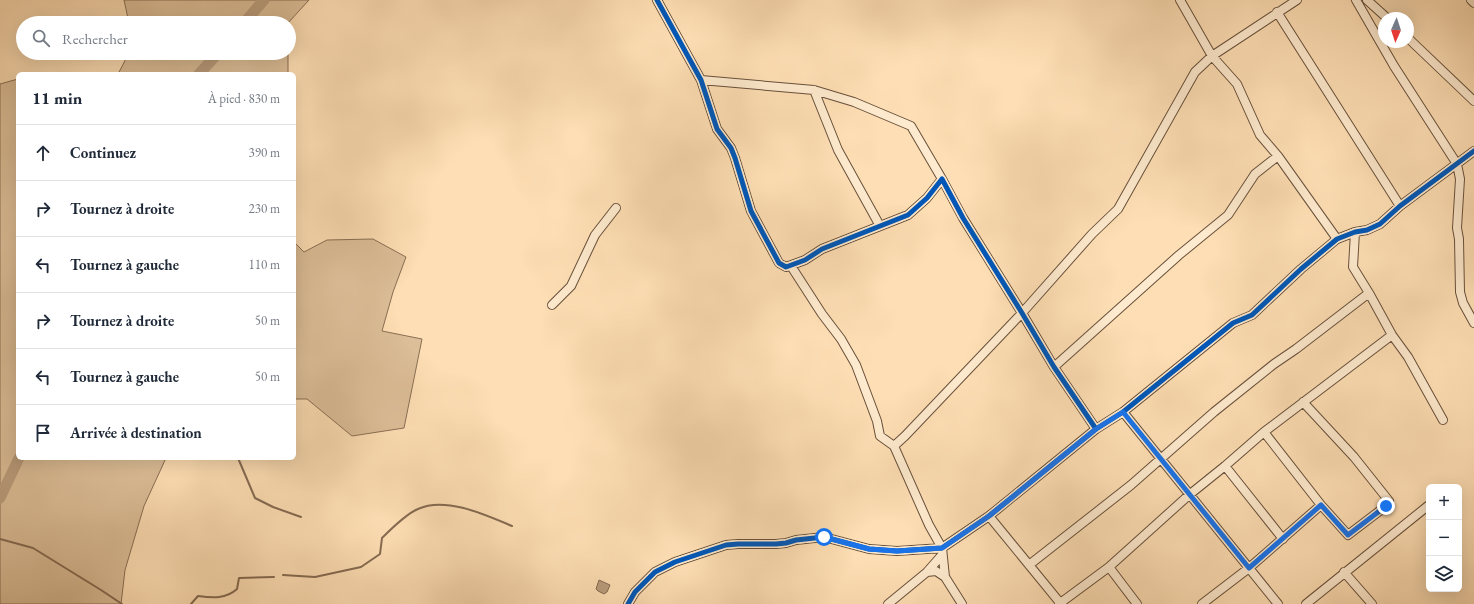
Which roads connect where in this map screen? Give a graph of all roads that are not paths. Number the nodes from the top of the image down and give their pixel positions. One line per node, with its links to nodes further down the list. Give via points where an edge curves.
1 (656, 0): 12 (street)
2 (1180, 0): 11 (street)
3 (1297, 0): 8 (street)
4 (1356, 0): 17 (street, via 1394,66)
5 (1367, 0): 9 (street)
6 (1471, 0): 7 (street)
7 (1474, 3)
8 (1277, 12): 11 (street); 19 (street)
9 (1380, 12)
10 (1414, 44): 14 (street)
11 (1212, 56): 16 (street, via 1237,84 1260,135); 27 (street, via 1195,72 1118,209 1092,234)
12 (701, 80): 13 (street); 24 (street, via 717,129 736,158 750,211 779,263 786,267)
13 (814, 90): 18 (street, via 854,102 911,126); 21 (street, via 838,150)
14 (1474, 101)
15 (1474, 151): 17 (street)
16 (1278, 156): 23 (street); 30 (street, via 1255,174 1228,215 1179,255)
17 (1457, 164): 19 (street); 28 (street, via 1460,179 1457,228 1460,292)
18 (942, 178): 21 (street, via 927,198 908,215); 27 (street, via 963,218)
19 (1400, 206): 22 (street, via 1380,224)
20 (616, 208): 26 (street, via 595,235 571,286)
21 (880, 226): 24 (street)
22 (1355, 232): 23 (street); 25 (street, via 1353,267)
23 (1337, 239): 32 (street, via 1252,315 1233,324)
24 (791, 266): 36 (street, via 856,365 880,436)
25 (1369, 293): 29 (street); 37 (street, via 1214,412)
26 (552, 305)
27 (1022, 313): 30 (street); 36 (street)
28 (1474, 323)
29 (1392, 335): 31 (street); 33 (street, via 1408,357)
30 (1054, 367): 34 (street)
31 (1303, 402): 35 (street); 40 (street, via 1354,457 1389,501 1348,535)
32 (1123, 412): 34 (street); 37 (street)
33 (1443, 420)
34 (1096, 429): 42 (street)
35 (1264, 432): 38 (street); 40 (street)
36 (894, 446): 44 (street)
37 (1161, 460): 39 (street); 45 (street)
38 (1225, 466): 39 (street); 43 (street)
39 (1189, 495): 46 (street); 47 (street)
40 (1321, 505): 43 (street)
41 (1426, 507): 49 (street)
42 (989, 516): 44 (street); 45 (street)
43 (1283, 539): 47 (street)
44 (942, 552): 48 (street); 50 (street); 51 (street, via 869,549 824,537 776,544 726,545 675,562 655,572 635,592)
45 (1029, 565): 54 (street)
46 (1109, 567): 54 (street); 55 (street)
47 (1249, 568): 56 (street); 57 (street)
48 (927, 572): 50 (street, via 936,571); 52 (street)
49 (1344, 572): 58 (street); 59 (street)
50 (945, 577): 53 (street)
51 (628, 604)
52 (888, 604)
53 (962, 604)
54 (1060, 604)
55 (1136, 604)
56 (1202, 604)
57 (1278, 604)
58 (1306, 604)
59 (1372, 604)

